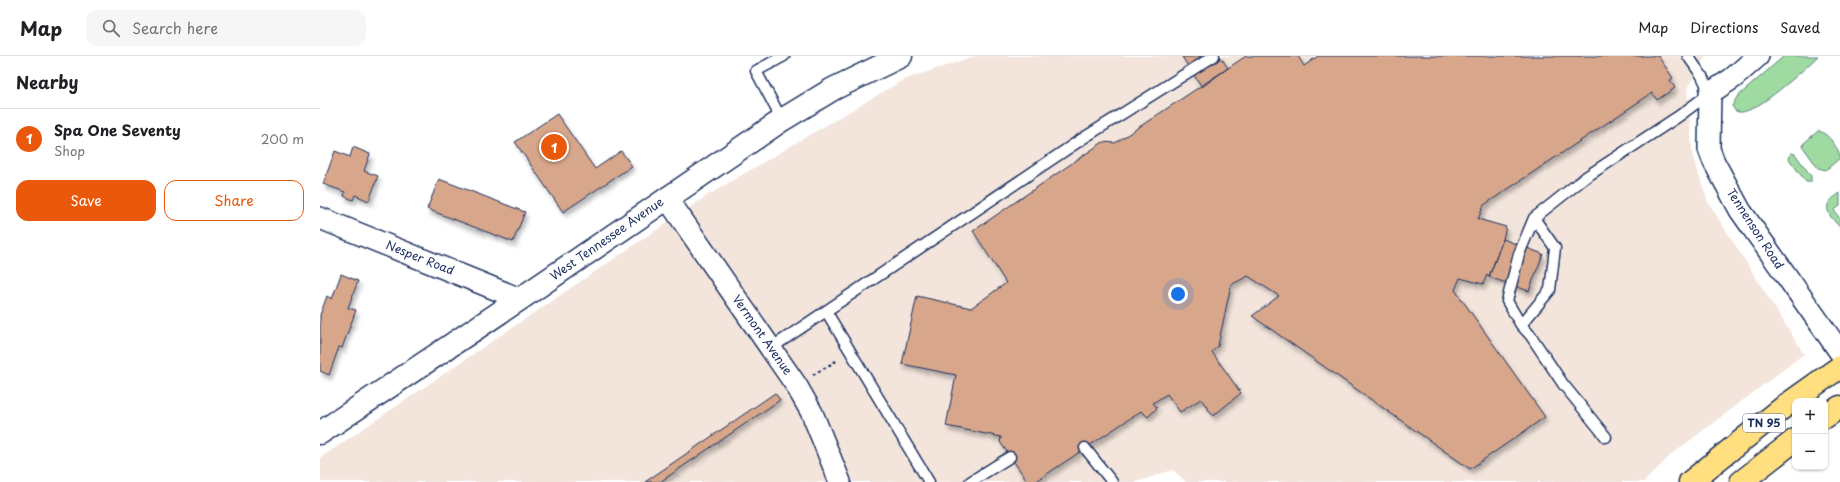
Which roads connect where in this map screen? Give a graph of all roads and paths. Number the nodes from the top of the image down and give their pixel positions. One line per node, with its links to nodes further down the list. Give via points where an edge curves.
1 (784, 56): 7 (lane, via 756,71)
2 (901, 56): 7 (street, West Tennessee Avenue, via 833,89)
3 (1214, 56): 12 (lane, via 1082,139)
4 (1688, 56): 6 (lane)
5 (1758, 56): 6 (street, via 1733,78)
6 (1710, 93): 10 (lane, via 1586,177); 15 (street, Tennenson Road, via 1709,149 1714,162 1740,210)
7 (782, 120): 8 (street, West Tennessee Avenue)
8 (667, 198): 11 (street, West Tennessee Avenue); 14 (street, Vermont Avenue)
9 (320, 218): 11 (street, Nesper Road)
10 (1534, 218): 13 (lane, via 1519,254 1507,302); 13 (lane, via 1555,248 1550,290)
11 (520, 299): 19 (street, West Tennessee Avenue)
12 (826, 311): 14 (lane); 25 (lane)
13 (1521, 325): 20 (lane, via 1563,384)
14 (771, 348): 24 (street, Vermont Avenue, via 812,413)
15 (1840, 352)
16 (1840, 367): 28 (highway, TN 95, via 1785,406)
17 (1840, 407): 18 (highway)
18 (1828, 415)
19 (320, 433)
20 (1606, 437)
21 (1792, 442): 29 (highway, TN 95)
22 (1086, 448): 27 (lane)
23 (1010, 457): 26 (lane)
24 (840, 482)
25 (929, 482)
26 (970, 482)
27 (1112, 482)
28 (1690, 482)
29 (1741, 482)

